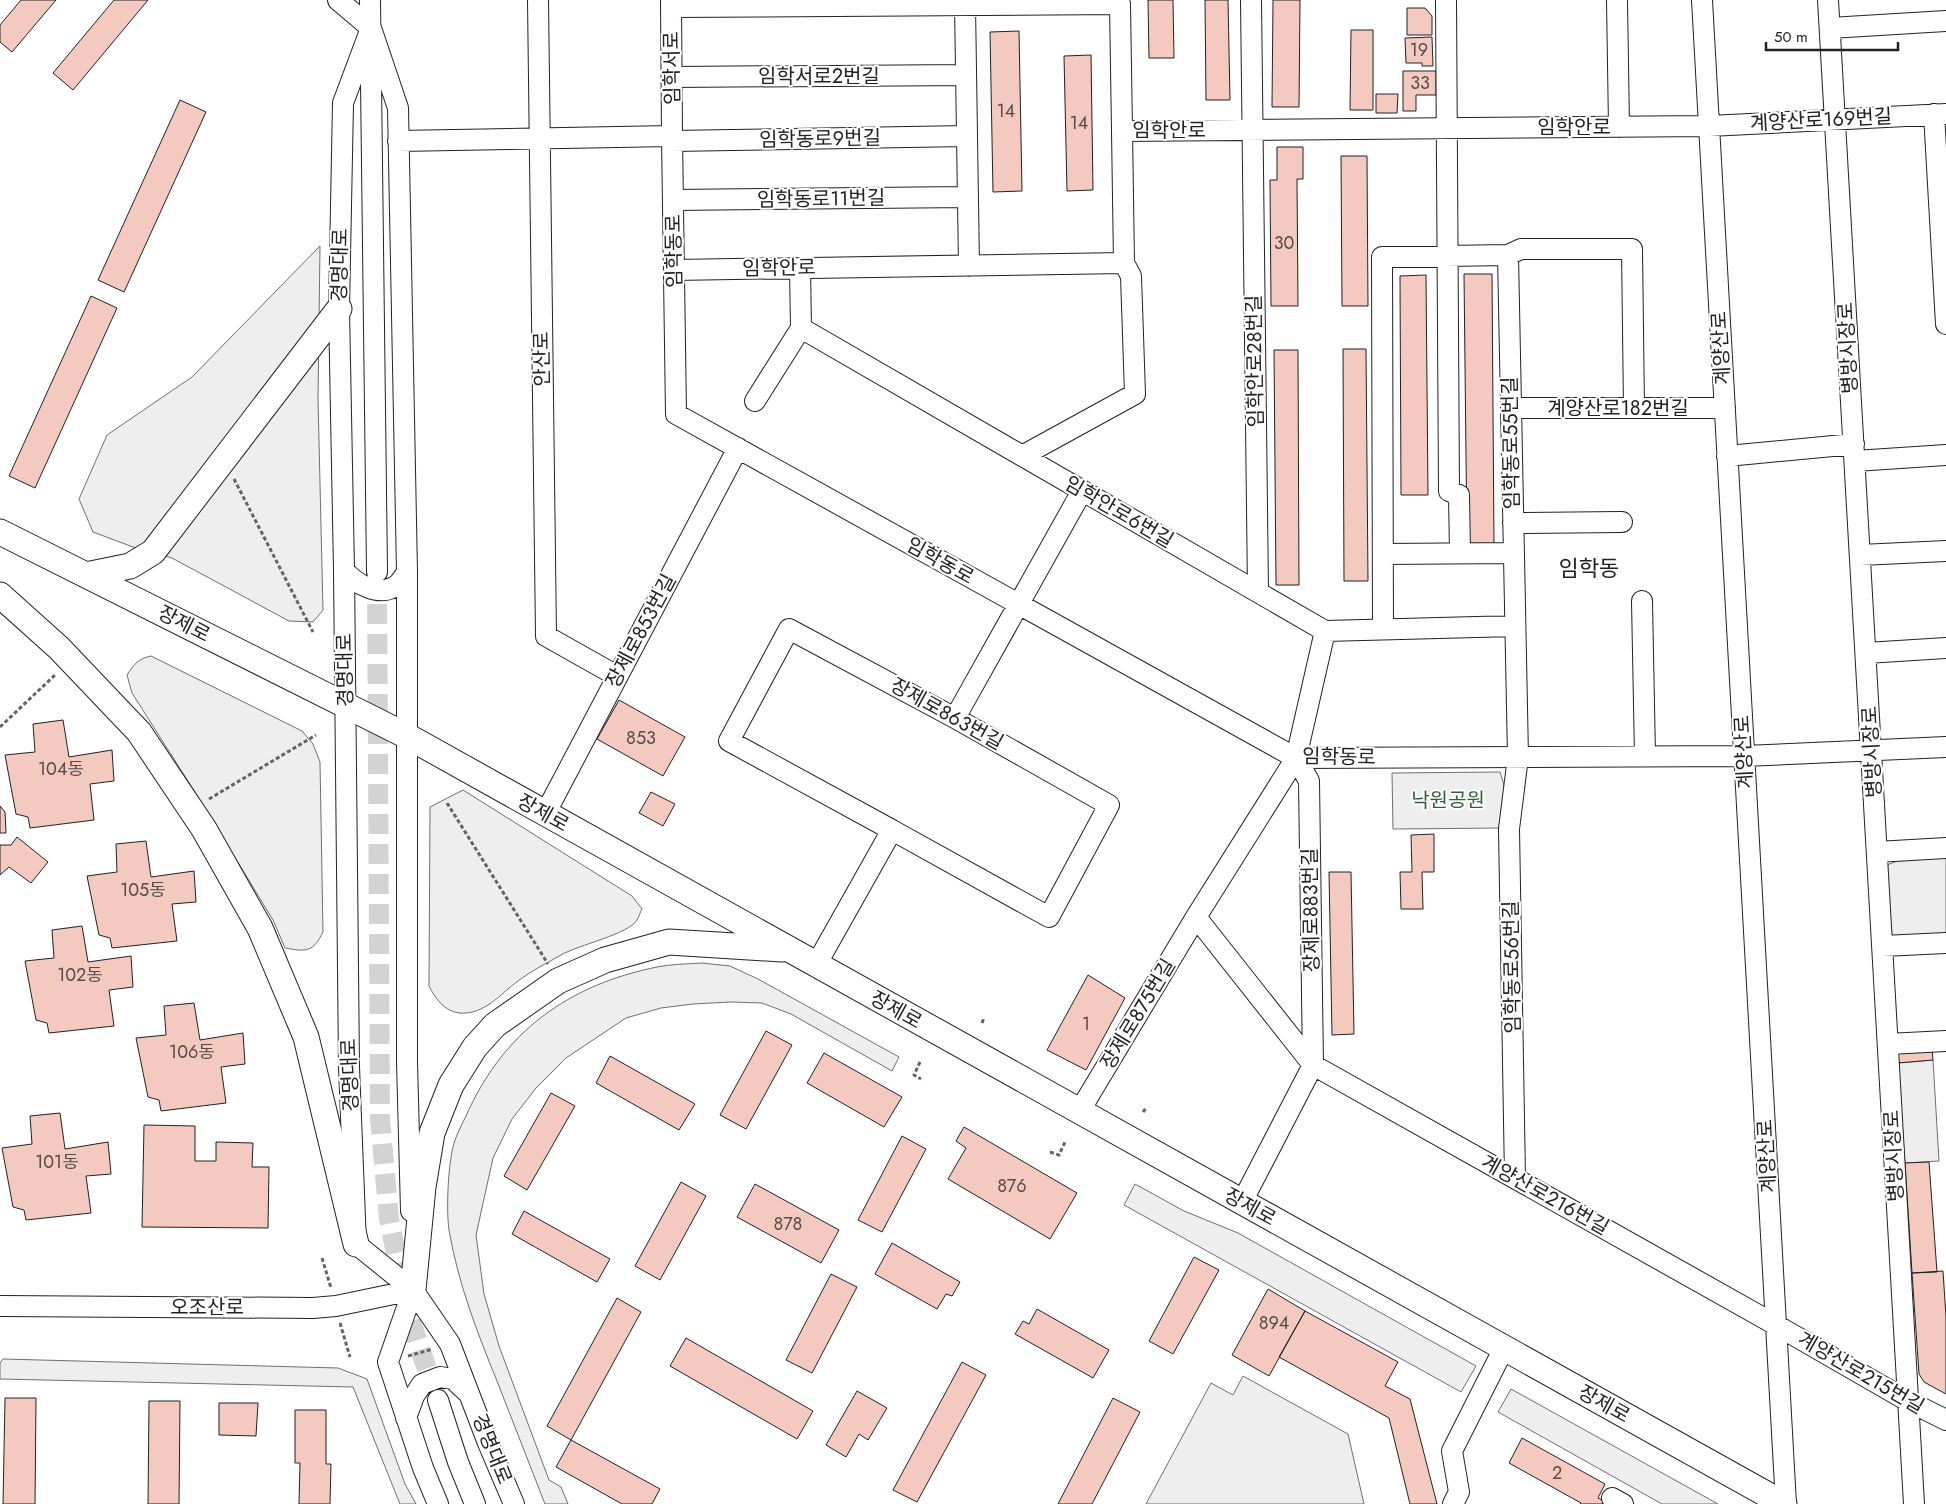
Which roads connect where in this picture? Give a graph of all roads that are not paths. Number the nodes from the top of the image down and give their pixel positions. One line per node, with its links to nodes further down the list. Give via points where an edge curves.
1 (338, 0): 14 (street)
2 (370, 0): 14 (street, 경명대로)
3 (538, 0): 26 (street, 안산로)
4 (1251, 0): 24 (street, 임학안로28번길)
5 (1446, 0): 22 (street)
6 (1617, 0): 21 (street)
7 (1702, 0): 20 (street, 계양산로)
8 (1828, 0): 15 (street, 병방시장로)
9 (1016, 2): 12 (street); 23 (street, via 1120,4)
10 (865, 3): 11 (street); 12 (street)
11 (671, 4): 17 (street, 임학서로)
12 (965, 5): 16 (street)
13 (1946, 21): 15 (street)
14 (371, 28): 28 (street, 경명대로, via 398,108); 37 (street, 경명대로, via 343,103); 59 (street, 경명대로)
15 (1830, 28): 19 (street, 병방시장로)
16 (966, 75): 17 (street, 임학서로2번길); 25 (street)
17 (672, 77): 27 (street, 임학서로)
18 (1940, 114): 19 (street, 계양산로169번길); 38 (street, 계양산로169번길)
19 (1835, 120): 20 (street, 계양산로169번길); 45 (street, 병방시장로)
20 (1709, 126): 21 (street, 임학안로); 43 (street, 계양산로)
21 (1619, 127): 22 (street, 임학안로)
22 (1446, 128): 24 (street, 임학안로); 32 (street)
23 (1122, 130): 24 (street, 임학안로); 33 (street, 임학안로)
24 (1252, 130): 62 (street, 임학안로28번길)
25 (967, 136): 27 (street, 임학동로9번길); 29 (street)
26 (540, 138): 27 (street); 28 (street); 71 (street, 안산로, via 546,636)
27 (672, 138): 30 (street, 임학동로)
28 (398, 141): 60 (street, 경명대로)
29 (968, 197): 30 (street, 임학동로11번길); 34 (street)
30 (673, 200): 36 (street, 임학동로)
31 (1508, 255): 32 (street); 41 (street, 임학동로55번길); 42 (street, via 1521,249 1632,249)
32 (1447, 257): 55 (street, via 1382,257); 56 (street, via 1449,491 1459,495)
33 (1124, 263): 34 (street, 임학안로); 47 (street, via 1131,276 1135,394)
34 (969, 266): 35 (street, 임학안로)
35 (800, 268): 36 (street, 임학안로); 39 (street)
36 (674, 270): 44 (street, 임학동로, via 676,414)
37 (339, 308): 58 (street, 경명대로); 61 (main road, via 153,552 130,566)
38 (1946, 324)
39 (801, 328): 40 (street); 47 (street, 임학안로6번길)
40 (755, 401)
41 (1511, 408): 42 (street, 계양산로182번길); 51 (street, 임학동로55번길)
42 (1634, 408): 43 (street, 계양산로182번길)
43 (1725, 408): 48 (street, 계양산로)
44 (738, 448): 65 (street, 임학동로); 71 (street, 장제로853번길)
45 (1854, 452): 46 (street); 48 (street); 57 (street, 병방시장로)
46 (1946, 455)
47 (1022, 456): 49 (street, 임학안로6번길)
48 (1727, 456): 78 (street, 계양산로)
49 (1082, 491): 62 (street, 임학안로6번길); 65 (street)
50 (1622, 522): 51 (street)
51 (1513, 523): 54 (street, 임학동로55번길)
52 (0, 532): 61 (main road, 장제로)
53 (1946, 551): 57 (street)
54 (1513, 553): 56 (street); 66 (street, 임학동로55번길)
55 (1383, 554): 56 (street); 67 (street)
56 (1460, 554)
57 (1860, 556): 70 (street, 병방시장로)
58 (344, 570): 60 (street, via 350,578 368,589 384,590 397,586); 72 (street, 경명대로)
59 (377, 572)
60 (407, 572): 74 (street, 경명대로)
61 (86, 575): 72 (main road, 장제로)
62 (1258, 592): 68 (street, 임학안로6번길)
63 (0, 595): 96 (main road, via 59,648 138,732 204,829 260,928 306,1037)
64 (1642, 601): 77 (street)
65 (1019, 604): 73 (street); 80 (street, 임학동로)
66 (1515, 626): 67 (street); 79 (street, 임학동로55번길)
67 (1383, 630): 68 (street)
68 (1325, 631): 80 (street, 장제로875번길)
69 (1946, 648): 70 (street)
70 (1866, 653): 76 (street, 병방시장로)
71 (617, 676): 81 (street, 장제로853번길)
72 (345, 706): 74 (main road, 장제로); 96 (street, 경명대로, via 349,1067)
73 (955, 718): 82 (street, 장제로863번길, via 1109,805 1049,917); 82 (street, 장제로863번길, via 790,629 729,741)
74 (407, 736): 81 (main road, 장제로); 97 (street, 경명대로, via 407,1052)
75 (1946, 747): 76 (street, 임학동로)
76 (1872, 751): 78 (street, 임학동로); 84 (street, 병방시장로)
77 (1645, 756): 78 (street, 임학동로); 79 (street, 임학동로)
78 (1744, 756): 99 (street, 계양산로)
79 (1518, 757): 80 (street, 임학동로); 94 (street, 임학동로56번길, via 1510,829)
80 (1296, 758): 85 (street, 장제로875번길); 92 (street, 장제로883번길, via 1309,781)
81 (545, 814): 88 (main road, 장제로)
82 (892, 830): 89 (street)
83 (1946, 848): 84 (street)
84 (1878, 852): 87 (street, 병방시장로)
85 (1196, 917): 92 (street); 93 (street, 장제로875번길)
86 (1946, 943): 87 (street)
87 (1883, 946): 91 (street, 병방시장로)
88 (789, 950): 89 (main road, 장제로); 97 (main road, via 669,942 605,960 558,981 495,1025 475,1047 451,1085 432,1133)
89 (816, 965): 93 (main road, 장제로)
90 (1946, 1041): 91 (street)
91 (1888, 1044): 103 (street, 병방시장로)
92 (1313, 1065): 94 (street, 계양산로216번길); 95 (street, 장제로883번길)
93 (1079, 1112): 95 (main road, 장제로)
94 (1515, 1178): 99 (street, 계양산로216번길)
95 (1242, 1202): 100 (main road, 장제로)
96 (356, 1244): 97 (street, 경명대로)
97 (413, 1290): 98 (street, 오조산로, via 313,1308); 101 (street, 경명대로, via 450,1344); 104 (street, 경명대로, via 388,1362)
98 (0, 1306)
99 (1776, 1325): 103 (street, 계양산로215번길); 110 (street, 계양산로)
100 (1504, 1348): 109 (street, via 1452,1451 1460,1492); 110 (main road, 장제로)
101 (470, 1395): 104 (street, via 453,1379 440,1377 422,1384); 108 (street, 경명대로)
102 (438, 1400): 107 (street, 경명대로)
103 (1908, 1401): 105 (street, 계양산로215번길); 111 (street, 병방시장로)
104 (406, 1418): 106 (street)
105 (1946, 1420)
106 (438, 1504)
107 (475, 1504)
108 (514, 1504)
109 (1453, 1504)
110 (1785, 1504)
111 (1914, 1504)

